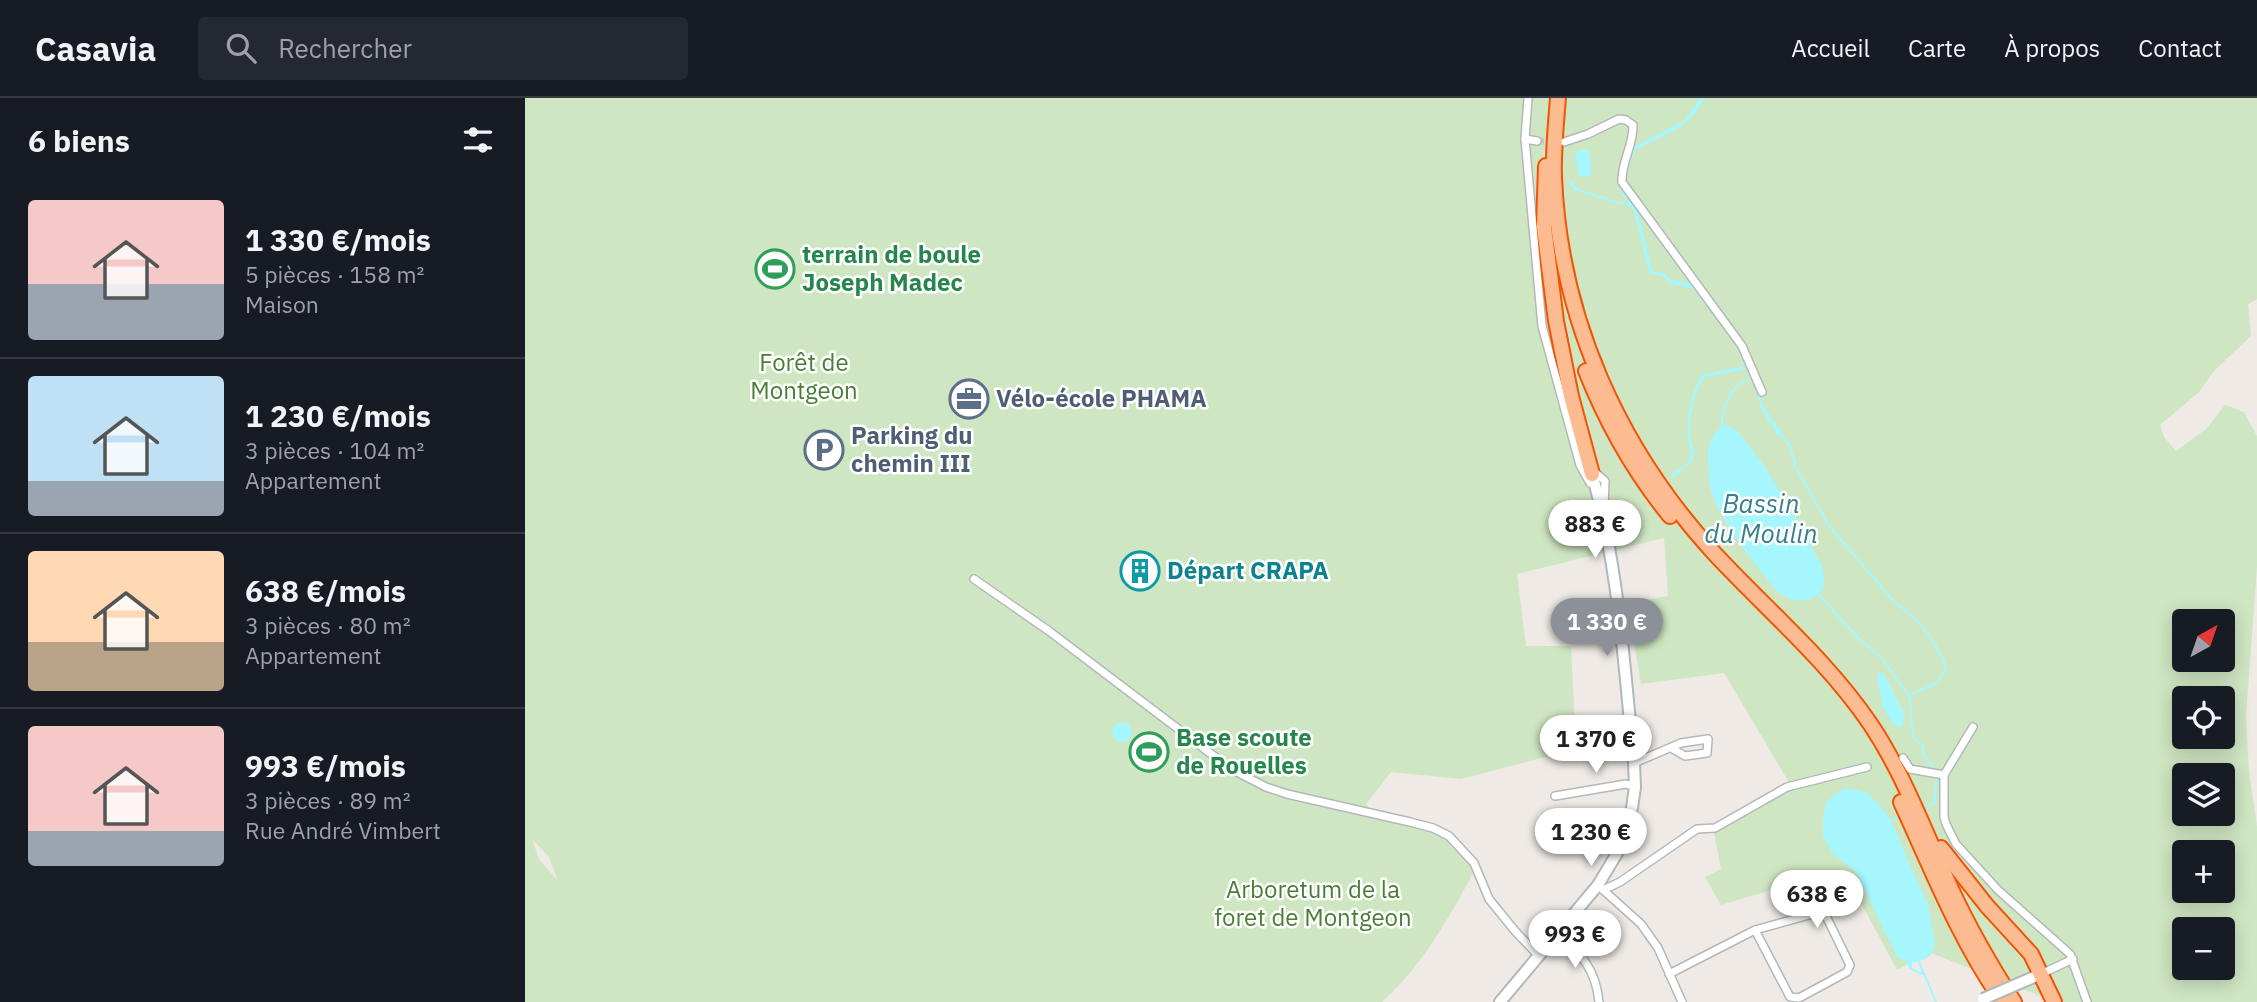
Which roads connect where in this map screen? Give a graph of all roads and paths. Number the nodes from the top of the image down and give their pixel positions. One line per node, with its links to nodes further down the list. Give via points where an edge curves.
1 (1528, 98): 4 (street)
2 (1548, 98): 7 (highway)
3 (1558, 98): 18 (highway, via 1554,176 1563,261 1582,332 1615,414 1654,481 1682,516 1853,700)
4 (1525, 139): 5 (street); 9 (street, via 1542,326 1580,465)
5 (1537, 141)
6 (1564, 142): 8 (street, via 1619,119 1633,125 1622,174 1625,185 1742,346)
7 (1546, 158): 9 (highway, via 1544,227 1556,321); 32 (highway, via 1549,220 1561,293 1610,427 1631,464 1679,528 1822,678 1862,730 1975,958)
8 (1762, 392)
9 (1588, 475): 10 (street); 10 (street, via 1596,473 1605,481)
10 (1604, 513): 15 (street)
11 (974, 579): 24 (street, via 1231,769 1286,794 1410,822 1449,836 1474,863 1489,899)
12 (1973, 727): 17 (street)
13 (1673, 749): 15 (street)
14 (1903, 758): 17 (street, via 1910,769)
15 (1635, 763): 19 (street)
16 (1867, 767): 21 (street, via 1787,788 1715,828 1697,829 1631,875)
17 (1944, 775): 25 (street, via 1944,817 1956,844)
18 (1902, 783): 27 (highway, via 1947,858 2031,954); 33 (highway, via 1977,942)
19 (1635, 787): 20 (street, via 1626,784); 21 (street, via 1626,832)
20 (1555, 796)
21 (1601, 887): 23 (street); 26 (street, via 1641,924 1658,948)
22 (1755, 930): 22 (street, via 1820,912 1850,965 1847,972 1799,998 1790,997); 26 (street)
23 (1556, 934): 24 (street); 30 (street, via 1589,966)
24 (1539, 956): 29 (street)
25 (2073, 959): 27 (street); 35 (street)
26 (1668, 974): 31 (street)
27 (2041, 974): 28 (street, bridge); 34 (highway)
28 (1980, 1001)
29 (1500, 1002)
30 (1599, 1002)
31 (1682, 1002)
32 (2003, 1002)
33 (2014, 1002)
34 (2054, 1002)
35 (2087, 1002)

